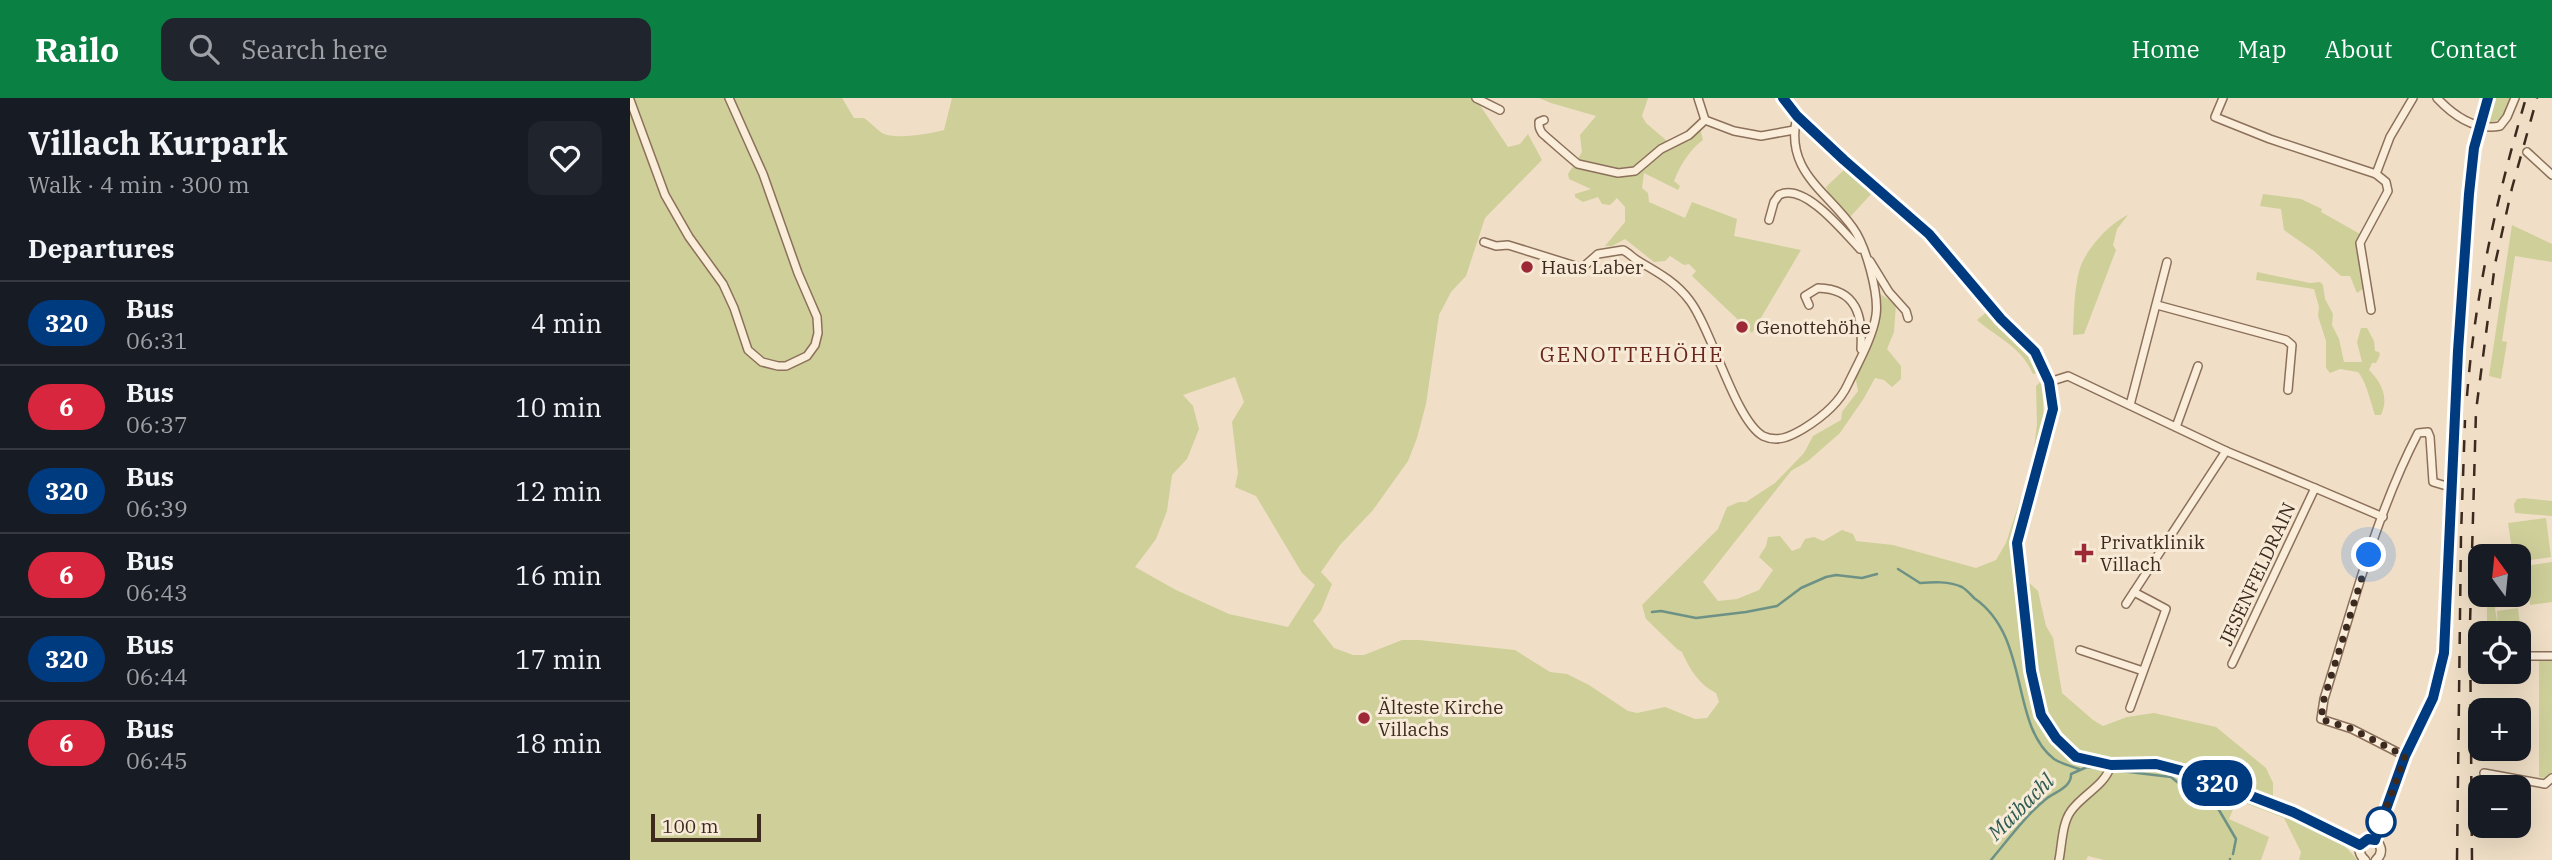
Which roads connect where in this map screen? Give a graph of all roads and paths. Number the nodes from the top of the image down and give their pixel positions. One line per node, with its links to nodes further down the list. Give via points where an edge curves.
1 (729, 98): 10 (street, via 817,317 815,345 807,356 786,366 762,362 748,350 727,290 665,195)
2 (1476, 98): 11 (street)
3 (1698, 98): 14 (street)
4 (1783, 98): 12 (street)
5 (2223, 98): 18 (street, via 2215,117)
6 (2413, 98): 18 (street, via 2390,137)
7 (2437, 98): 15 (street, via 2448,110)
8 (2488, 98): 15 (street)
9 (2515, 98): 15 (street, via 2500,126)
10 (630, 100)
11 (1500, 110)
12 (1797, 116): 16 (street); 30 (street, via 1929,234 2035,352)
13 (1544, 120): 14 (street, via 1538,125 1544,136 1578,164 1625,173 1635,171)
14 (1705, 120): 16 (street, via 1746,135 1767,137)
15 (2479, 126): 35 (street, via 2469,194)
16 (1794, 130): 22 (street, via 1795,154 1801,165 1855,230)
17 (2527, 152): 19 (street)
18 (2376, 174): 26 (street, via 2386,182 2388,191 2360,243)
19 (2552, 175)
20 (1769, 220): 22 (street, via 1779,195 1793,191 1829,216)
21 (1485, 242): 28 (street, via 1582,268 1598,254 1623,250 1662,274 1692,304 1745,415 1770,438 1790,437 1829,410)
22 (1865, 253): 27 (street); 28 (street, via 1876,315)
23 (2167, 262): 25 (street)
24 (1809, 305): 28 (street, via 1805,296 1818,288 1850,300 1861,322)
25 (2157, 305): 31 (street, via 2286,340 2292,345); 32 (street)
26 (2371, 310)
27 (1908, 318)
28 (1861, 357)
29 (2199, 366): 33 (street)
30 (2049, 382): 32 (street, via 2068,376); 47 (street, via 2053,409 2017,543 2031,671 2041,715 2056,738 2076,757)
31 (2288, 390)
32 (2130, 405): 33 (street)
33 (2176, 427): 34 (street)
34 (2226, 451): 36 (street); 38 (street)
35 (2450, 487): 37 (street, via 2433,482 2430,437 2428,432 2418,433); 46 (street, via 2444,653 2433,698)
36 (2315, 488): 37 (street, JESENFELDRAIN); 43 (street, JESENFELDRAIN)
37 (2383, 517): 46 (street, via 2321,719)
38 (2134, 592): 39 (street); 44 (street, via 2166,609)
39 (2126, 604)
40 (2080, 650): 44 (street)
41 (2531, 656): 42 (street)
42 (2552, 656)
43 (2232, 664)
44 (2143, 671): 45 (street)
45 (2130, 708)
46 (2405, 756): 50 (street)
47 (2110, 769): 51 (street, via 2156,764 2194,774 2293,812); 52 (street, via 2068,814)
48 (2484, 773): 49 (street, via 2545,784)
49 (2552, 778)
50 (2375, 840): 51 (street); 54 (street, via 2381,848)
51 (2360, 845): 53 (street)
52 (2059, 860)
53 (2365, 860)
54 (2376, 860)

